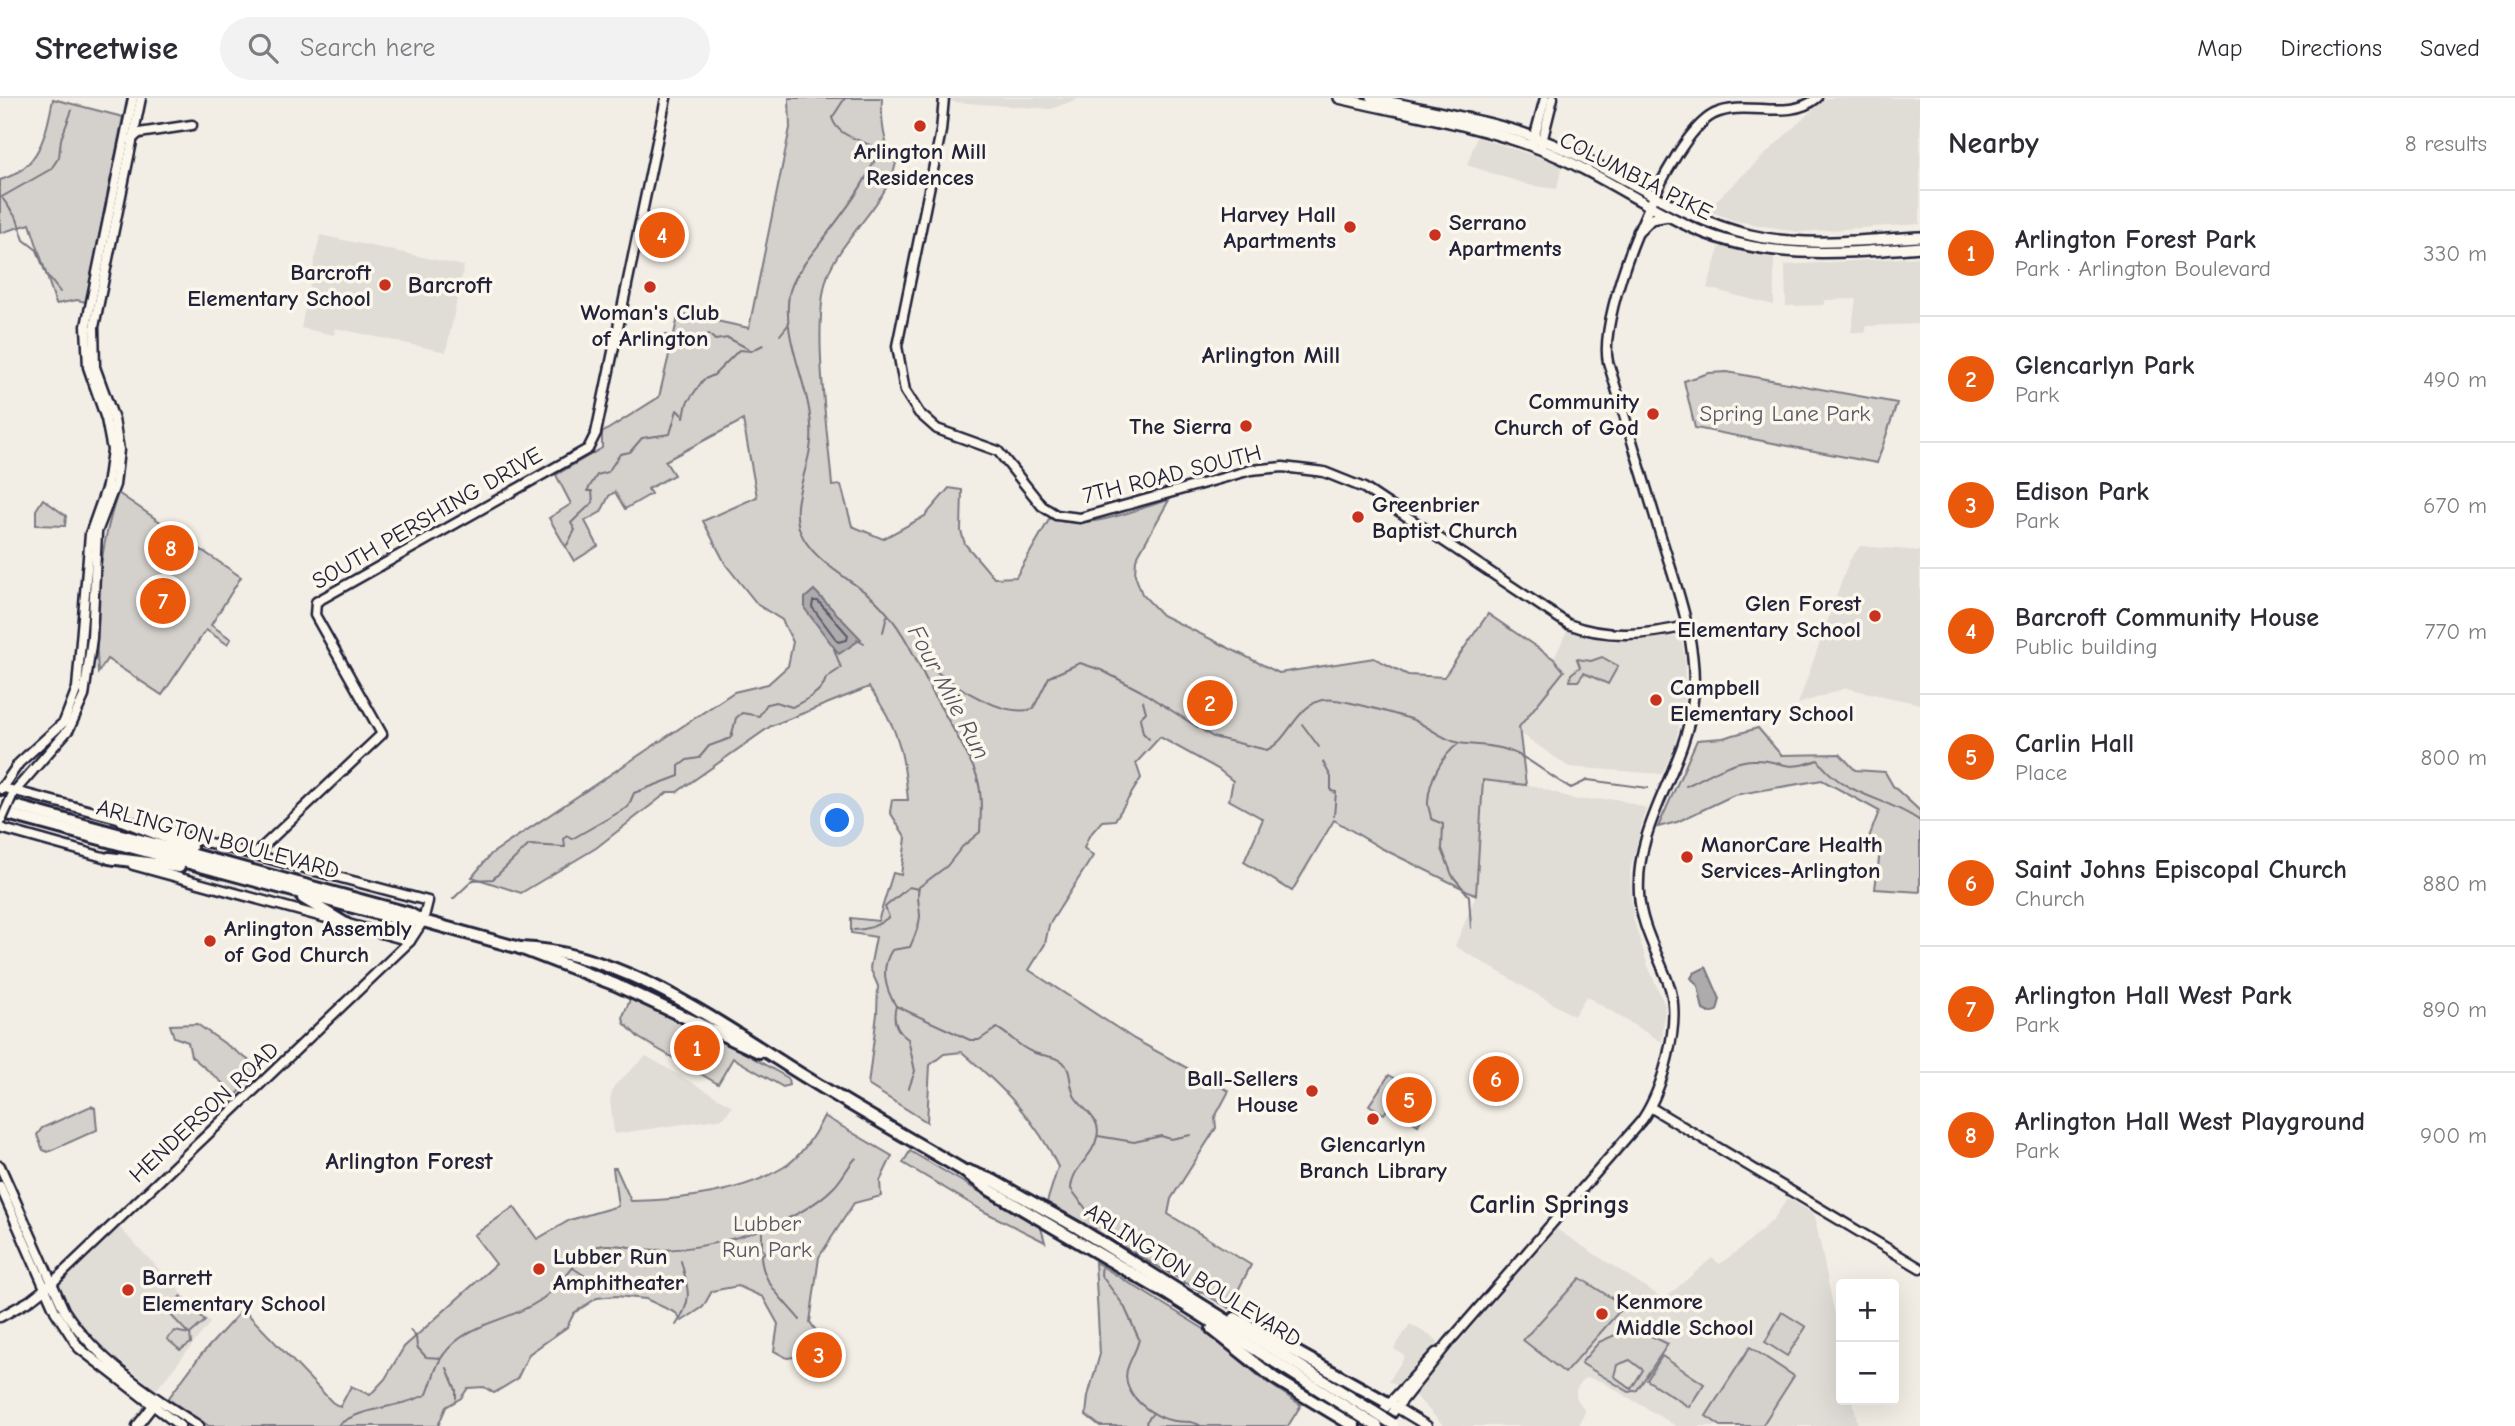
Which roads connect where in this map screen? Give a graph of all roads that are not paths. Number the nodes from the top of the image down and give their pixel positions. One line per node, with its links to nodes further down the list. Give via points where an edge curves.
1 (133, 98): 19 (main road, via 86,326 88,367 112,450 107,486 90,534 77,688 64,722 19,763)
2 (141, 98): 11 (main road)
3 (666, 98): 25 (main road, SOUTH PERSHING DRIVE, via 596,433 588,449 316,602 314,615 382,734)
4 (944, 98): 18 (main road, 7TH ROAD SOUTH, via 897,346 905,391 919,413 941,431 998,452 1037,502 1056,514 1080,518 1251,470 1283,467 1324,472 1364,488 1568,624 1621,635)
5 (1339, 98): 12 (main road, COLUMBIA PIKE)
6 (1372, 98): 12 (main road, COLUMBIA PIKE)
7 (1545, 98): 12 (main road)
8 (1553, 98): 12 (main road)
9 (1817, 98): 13 (main road, via 1794,108 1731,109 1710,116 1689,139)
10 (192, 125): 11 (main road, via 139,133)
11 (132, 139): 20 (main road, via 94,327 95,367 114,419 119,450 115,485 97,532 85,696 69,729)
12 (1538, 143): 13 (main road, COLUMBIA PIKE, via 1593,175); 13 (main road, COLUMBIA PIKE, via 1590,161)
13 (1651, 200): 14 (main road, COLUMBIA PIKE); 15 (main road); 16 (main road, COLUMBIA PIKE, via 1766,238 1818,242)
14 (1669, 216): 15 (main road, via 1651,219); 17 (main road, COLUMBIA PIKE, via 1723,239 1780,252)
15 (1638, 232): 18 (main road, via 1609,321 1605,350)
16 (1920, 237)
17 (1920, 247)
18 (1687, 626): 35 (main road, via 1693,670 1690,717 1640,858 1639,893 1645,924 1674,1006 1671,1039)
19 (1, 788): 20 (main road)
20 (13, 793): 23 (main road); 24 (main road, bridge)
21 (0, 802): 30 (highway, ARLINGTON BOULEVARD)
22 (0, 812): 29 (highway, ARLINGTON BOULEVARD)
23 (122, 820): 26 (main road); 30 (highway)
24 (0, 824): 27 (main road)
25 (269, 840): 26 (main road, SOUTH PERSHING DRIVE); 28 (main road)
26 (254, 855): 28 (main road)
27 (108, 858): 29 (highway); 33 (main road)
28 (269, 859): 32 (main road, via 428,901)
29 (216, 871): 31 (highway, ARLINGTON BOULEVARD)
30 (280, 878): 32 (highway, ARLINGTON BOULEVARD)
31 (291, 891): 32 (highway, ARLINGTON BOULEVARD, via 405,921); 33 (highway)
32 (423, 921): 34 (main road, HENDERSON ROAD); 37 (highway, ARLINGTON BOULEVARD, via 520,948 632,991 775,1058)
33 (346, 924): 34 (main road)
34 (410, 941): 40 (main road, HENDERSON ROAD)
35 (1650, 1107): 39 (main road); 43 (main road)
36 (0, 1166): 40 (main road)
37 (961, 1169): 41 (highway, ARLINGTON BOULEVARD, via 1136,1275); 41 (highway, ARLINGTON BOULEVARD, via 994,1181 1078,1228)
38 (0, 1186): 40 (main road)
39 (1920, 1268)
40 (49, 1286): 42 (main road, HENDERSON ROAD); 46 (main road, via 90,1344); 47 (main road, via 65,1329 79,1348)
41 (1171, 1291): 48 (highway, via 1288,1345); 49 (highway, ARLINGTON BOULEVARD); 54 (highway, via 1274,1378)
42 (0, 1317)
43 (1449, 1342): 44 (main road); 45 (main road)
44 (1416, 1373): 45 (main road); 48 (main road)
45 (1414, 1388): 48 (main road)
46 (159, 1398): 47 (main road); 53 (main road)
47 (152, 1406): 51 (main road); 52 (main road)
48 (1393, 1406): 49 (main road); 50 (main road); 55 (main road)
49 (1372, 1421): 50 (highway, ARLINGTON BOULEVARD, bridge)
50 (1391, 1425)
51 (137, 1426)
52 (180, 1426)
53 (199, 1426)
54 (1354, 1426)
55 (1427, 1426)

